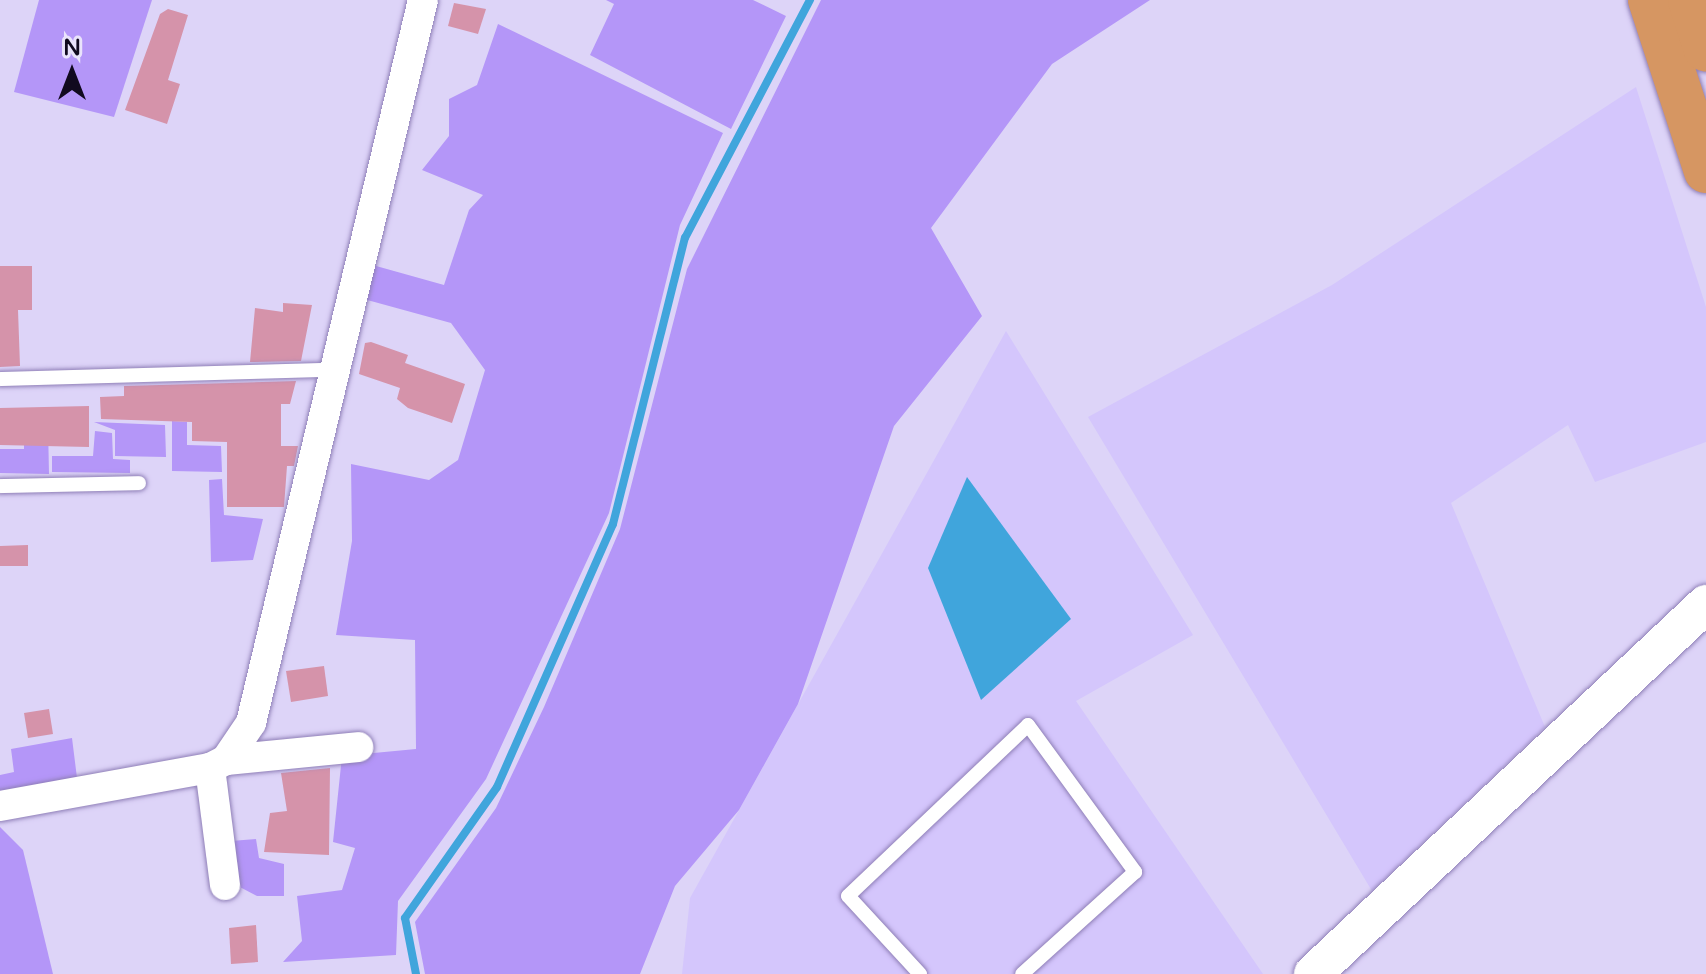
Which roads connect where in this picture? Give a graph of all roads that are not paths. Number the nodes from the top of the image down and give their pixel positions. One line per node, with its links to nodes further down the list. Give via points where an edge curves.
1 (423, 0): 6 (street)
2 (1650, 0): 5 (highway)
3 (1690, 0): 4 (highway)
4 (1705, 45)
5 (1706, 171)
6 (332, 370): 7 (lane); 12 (street, via 251,723)
7 (0, 379)
8 (139, 483): 9 (lane)
9 (0, 486)
10 (1706, 604): 17 (street)
11 (358, 747): 12 (street)
12 (218, 764): 13 (street); 14 (street)
13 (0, 806)
14 (225, 885)
15 (920, 974): 16 (lane, via 848,896 1028,725 1135,872)
16 (1022, 974)
17 (1313, 974)

